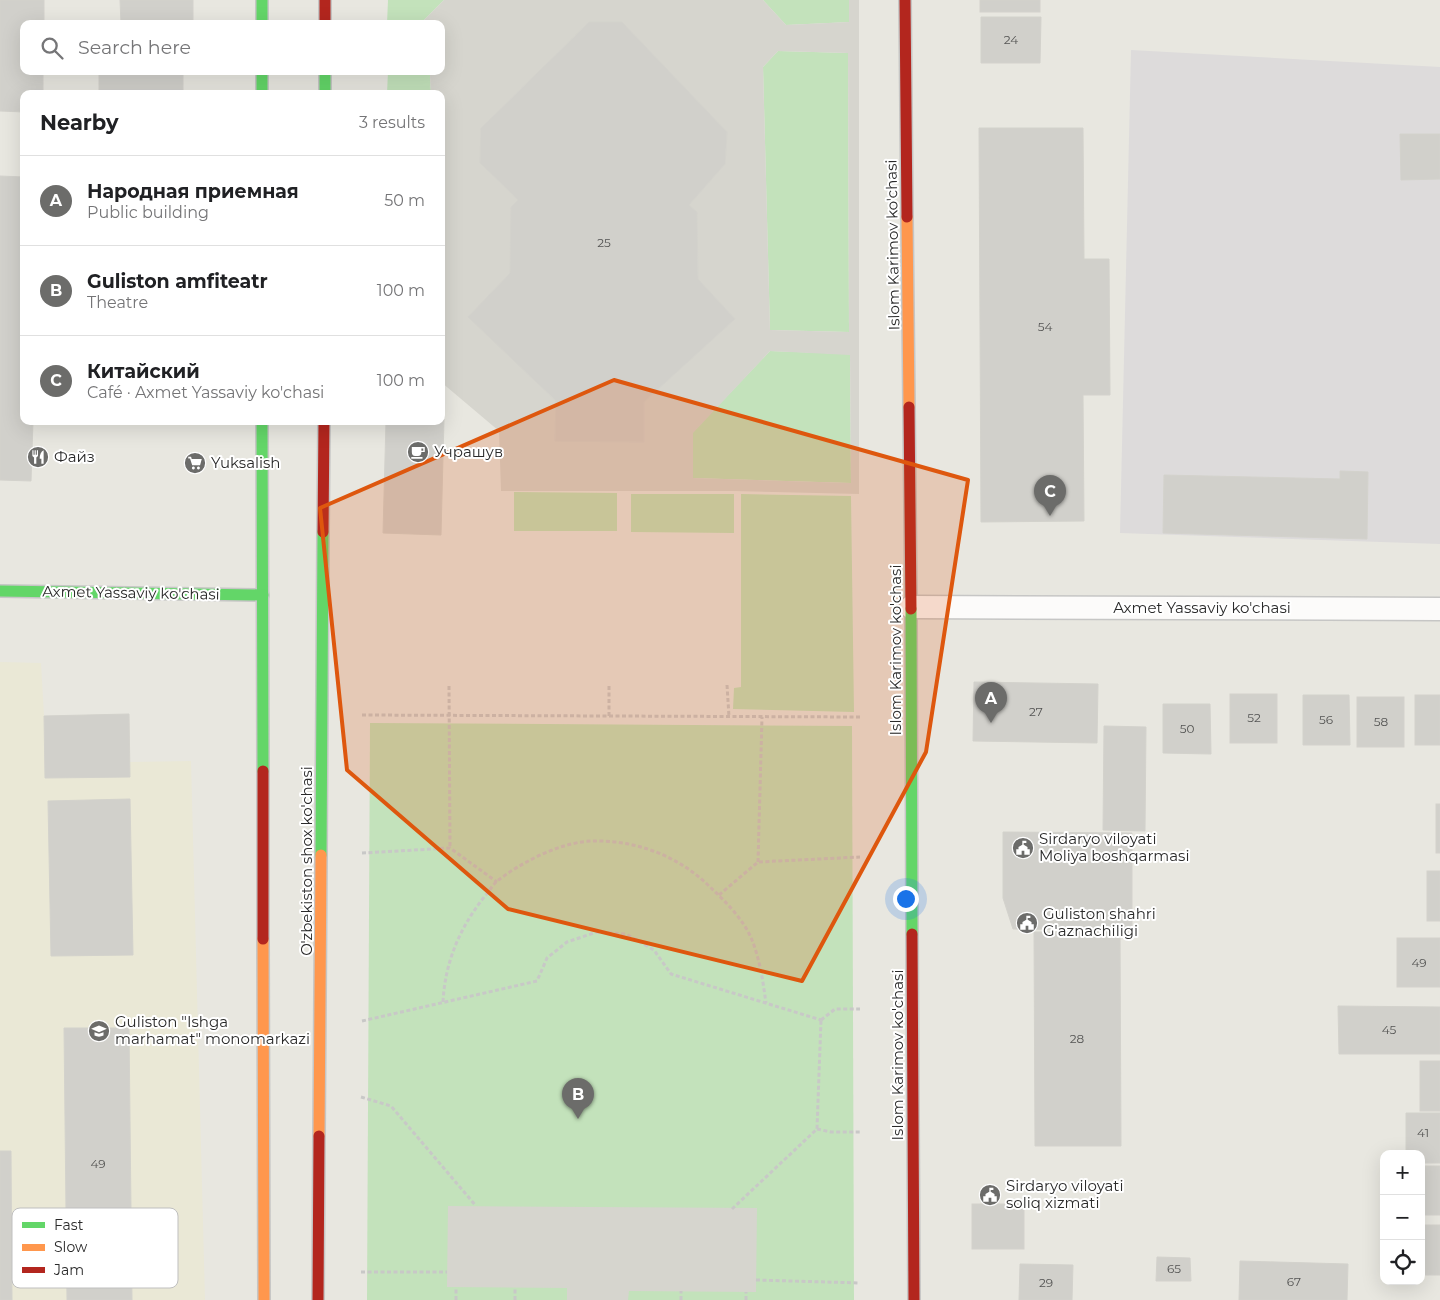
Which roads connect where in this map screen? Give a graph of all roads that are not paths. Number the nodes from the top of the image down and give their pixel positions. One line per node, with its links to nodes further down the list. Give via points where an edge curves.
1 (262, 0): 4 (main road)
2 (325, 0): 5 (main road)
3 (905, 0): 14 (main road, Islom Karimov ko'chasi)
4 (262, 20)
5 (325, 20)
6 (262, 75): 8 (main road)
7 (325, 75): 9 (main road)
8 (262, 90)
9 (325, 90)
10 (262, 425): 13 (main road)
11 (324, 425): 17 (main road, O'zbekiston shox ko'chasi)
12 (0, 591): 13 (main road, Axmet Yassaviy ko'chasi)
13 (262, 595): 16 (main road)
14 (911, 607): 15 (street, Axmet Yassaviy ko'chasi); 18 (main road, Islom Karimov ko'chasi)
15 (1440, 609)
16 (264, 1300)
17 (318, 1300)
18 (914, 1300)

